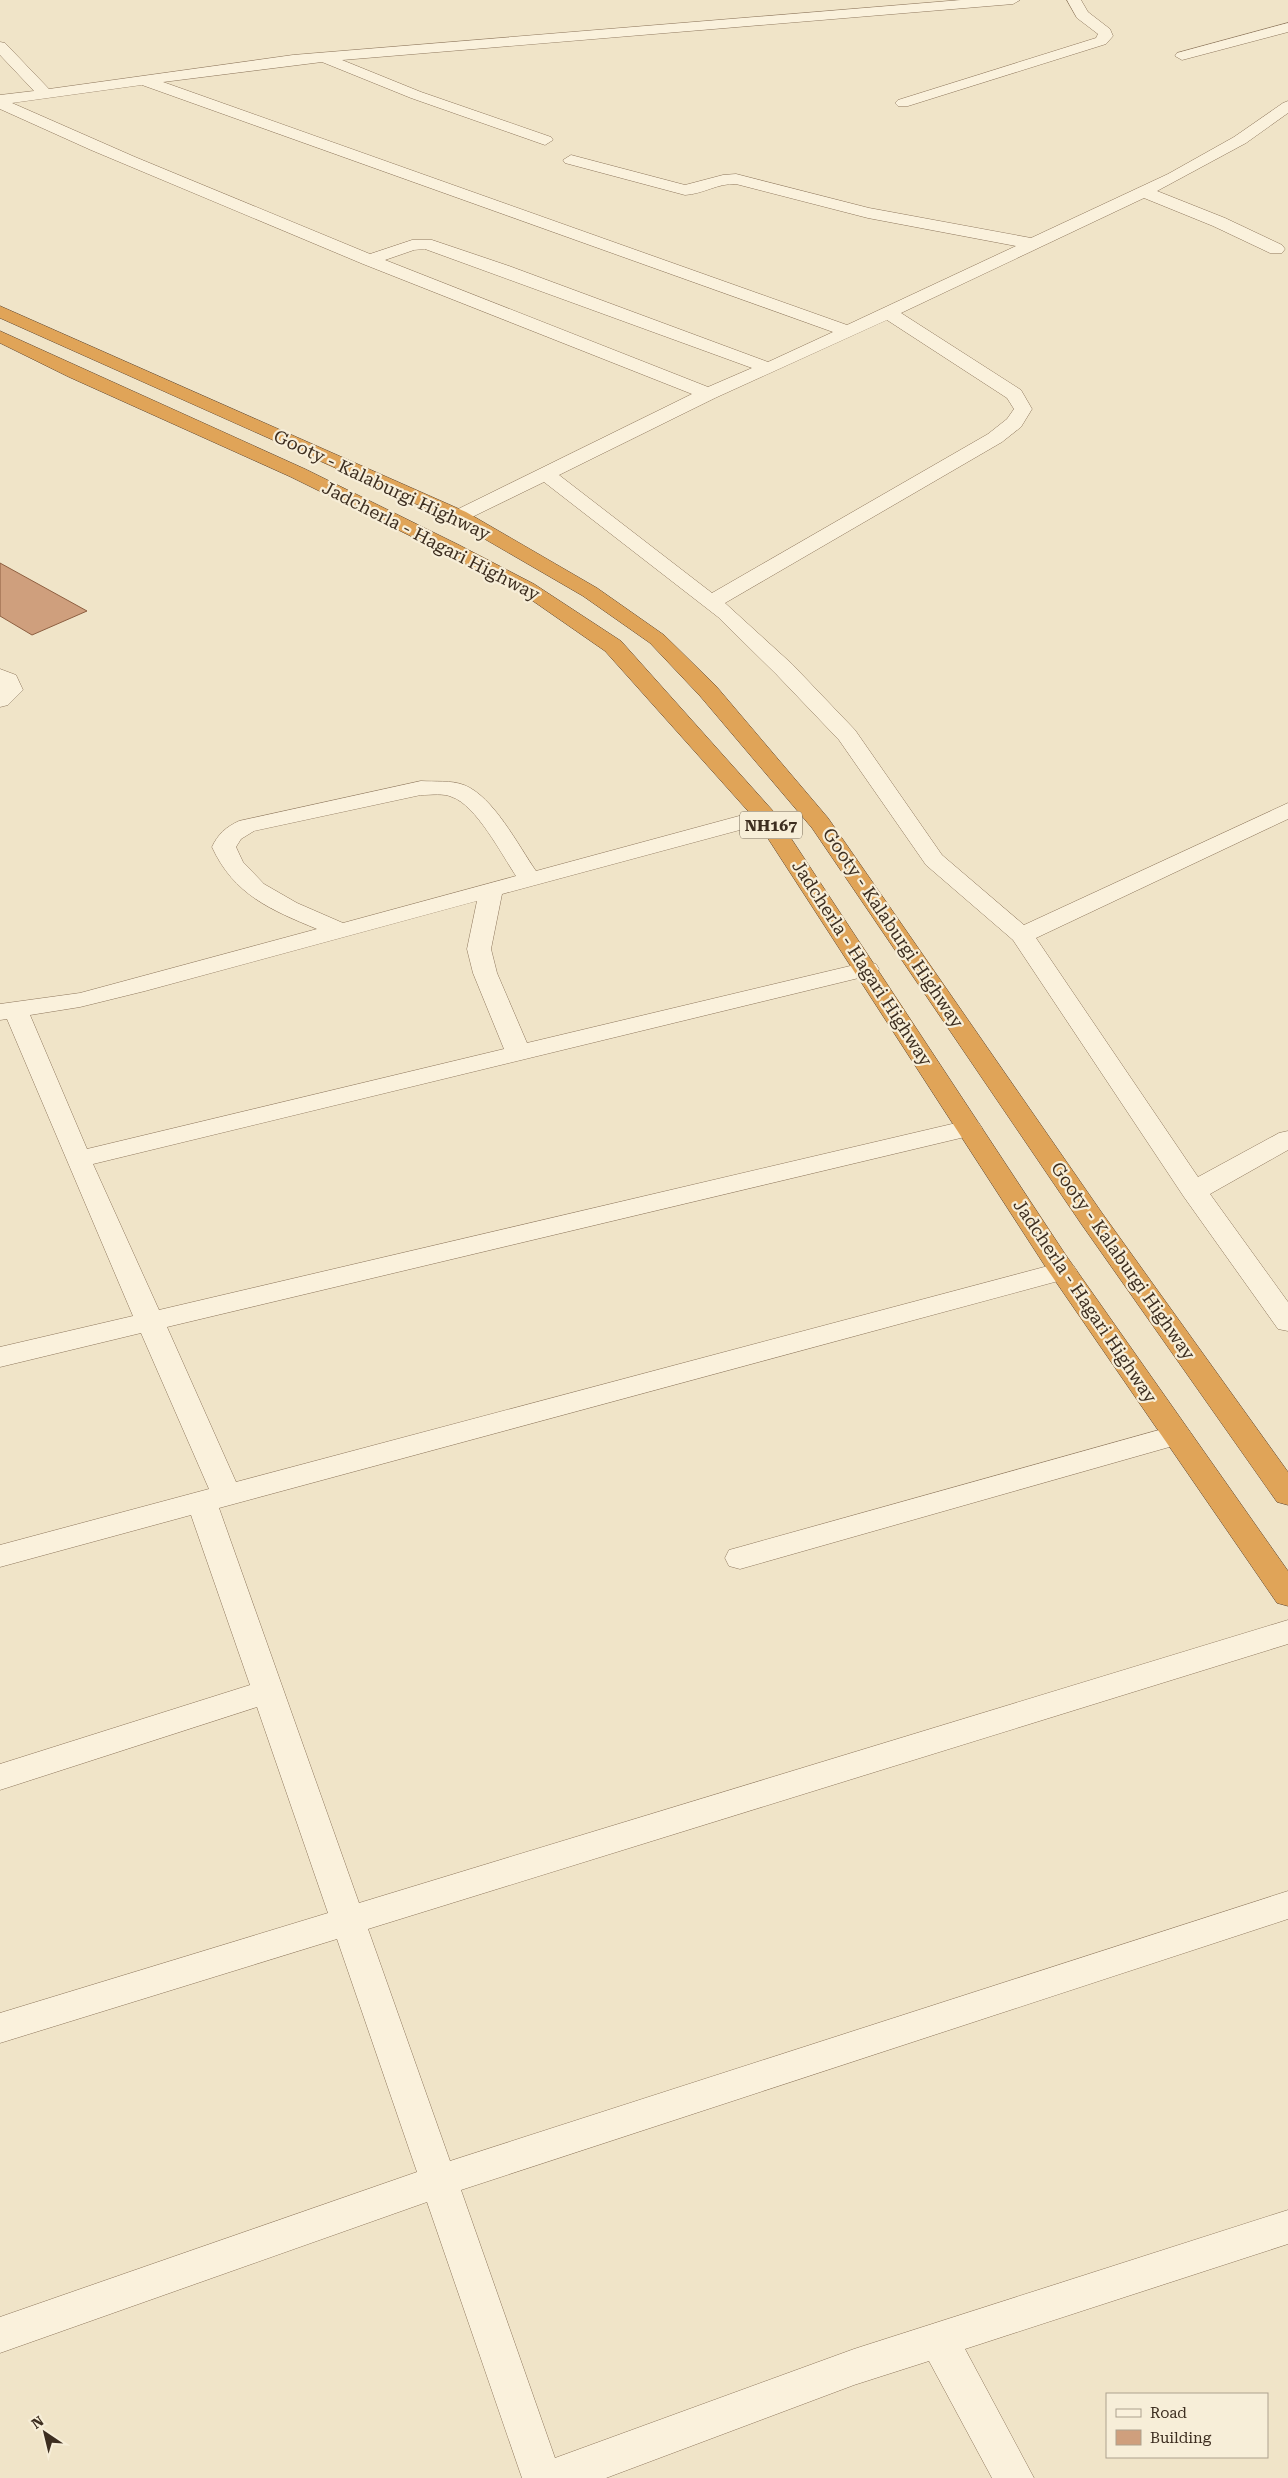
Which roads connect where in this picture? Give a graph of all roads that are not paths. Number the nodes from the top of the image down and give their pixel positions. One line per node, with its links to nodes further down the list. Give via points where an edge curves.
1 (845, 0): 4 (street)
2 (1013, 0): 4 (street)
3 (1074, 0): 12 (street, via 1082,15 1105,32 1101,42)
4 (860, 12): 8 (street)
5 (1288, 28): 7 (street)
6 (0, 46): 10 (street)
7 (1182, 56)
8 (323, 58): 9 (street); 14 (street)
9 (141, 80): 10 (street); 24 (street)
10 (44, 93): 11 (street)
11 (0, 101): 19 (street, via 64,134)
12 (903, 103)
13 (1288, 106): 16 (street, via 1240,140)
14 (545, 140)
15 (571, 160): 17 (street, via 685,190 695,190 724,178 736,179 868,213)
16 (1144, 192): 17 (street); 18 (street)
17 (1034, 244): 23 (street)
18 (1276, 249)
19 (369, 260): 20 (street, via 422,244); 21 (street)
20 (503, 270): 21 (street); 26 (street)
21 (451, 293): 27 (street)
22 (0, 311): 29 (highway, Gooty - Kalaburgi Highway / NH167)
23 (889, 313): 24 (street); 30 (street, via 1014,394 1023,409 1014,423 994,438)
24 (849, 332): 26 (street)
25 (0, 336): 34 (highway, Jadcherla - Hagari Highway / NH167, via 298,473 527,588 613,646)
26 (768, 368): 27 (street)
27 (708, 394): 28 (street)
28 (546, 474): 29 (street); 30 (street)
29 (459, 516): 51 (highway, Gooty - Kalaburgi Highway / NH167, via 590,592 657,639 708,691 802,801 1092,1219)
30 (711, 602): 38 (street, via 784,669 847,735 934,860)
31 (0, 675): 32 (street, via 8,680 12,690)
32 (0, 700)
33 (1288, 810): 38 (street)
34 (765, 816): 35 (street); 39 (highway, Jadcherla - Hagari Highway / NH167)
35 (530, 879): 36 (street); 37 (street, via 481,808 454,789 421,788 247,826 228,838 224,847 228,859 246,882 278,902)
36 (491, 890): 37 (street); 41 (street, via 479,949 485,973)
37 (339, 930): 40 (street, via 80,1000)
38 (1022, 935): 45 (street)
39 (867, 969): 41 (street); 42 (highway, Jadcherla - Hagari Highway / NH167)
40 (8, 1012): 44 (street)
41 (519, 1053): 44 (street)
42 (969, 1128): 46 (highway, Jadcherla - Hagari Highway / NH167); 47 (street)
43 (1288, 1139): 45 (street)
44 (78, 1159): 47 (street)
45 (1194, 1191): 48 (street)
46 (1063, 1271): 50 (highway, Jadcherla - Hagari Highway / NH167); 52 (street)
47 (150, 1320): 49 (street); 52 (street)
48 (1288, 1322)
49 (0, 1357)
50 (1177, 1435): 54 (street); 55 (highway, Jadcherla - Hagari Highway / NH167)
51 (1288, 1494)
52 (215, 1499): 53 (street); 57 (street)
53 (0, 1556)
54 (740, 1558)
55 (1288, 1595)
56 (1288, 1632): 60 (street)
57 (268, 1691): 58 (street); 60 (street)
58 (0, 1777)
59 (1288, 1906): 62 (street)
60 (347, 1919): 61 (street); 62 (street)
61 (0, 2028)
62 (439, 2181): 64 (street); 66 (street)
63 (1288, 2227): 65 (street)
64 (0, 2335)
65 (939, 2340): 67 (street, via 854,2367); 68 (street)
66 (542, 2478)
67 (554, 2478)
68 (1014, 2478)

